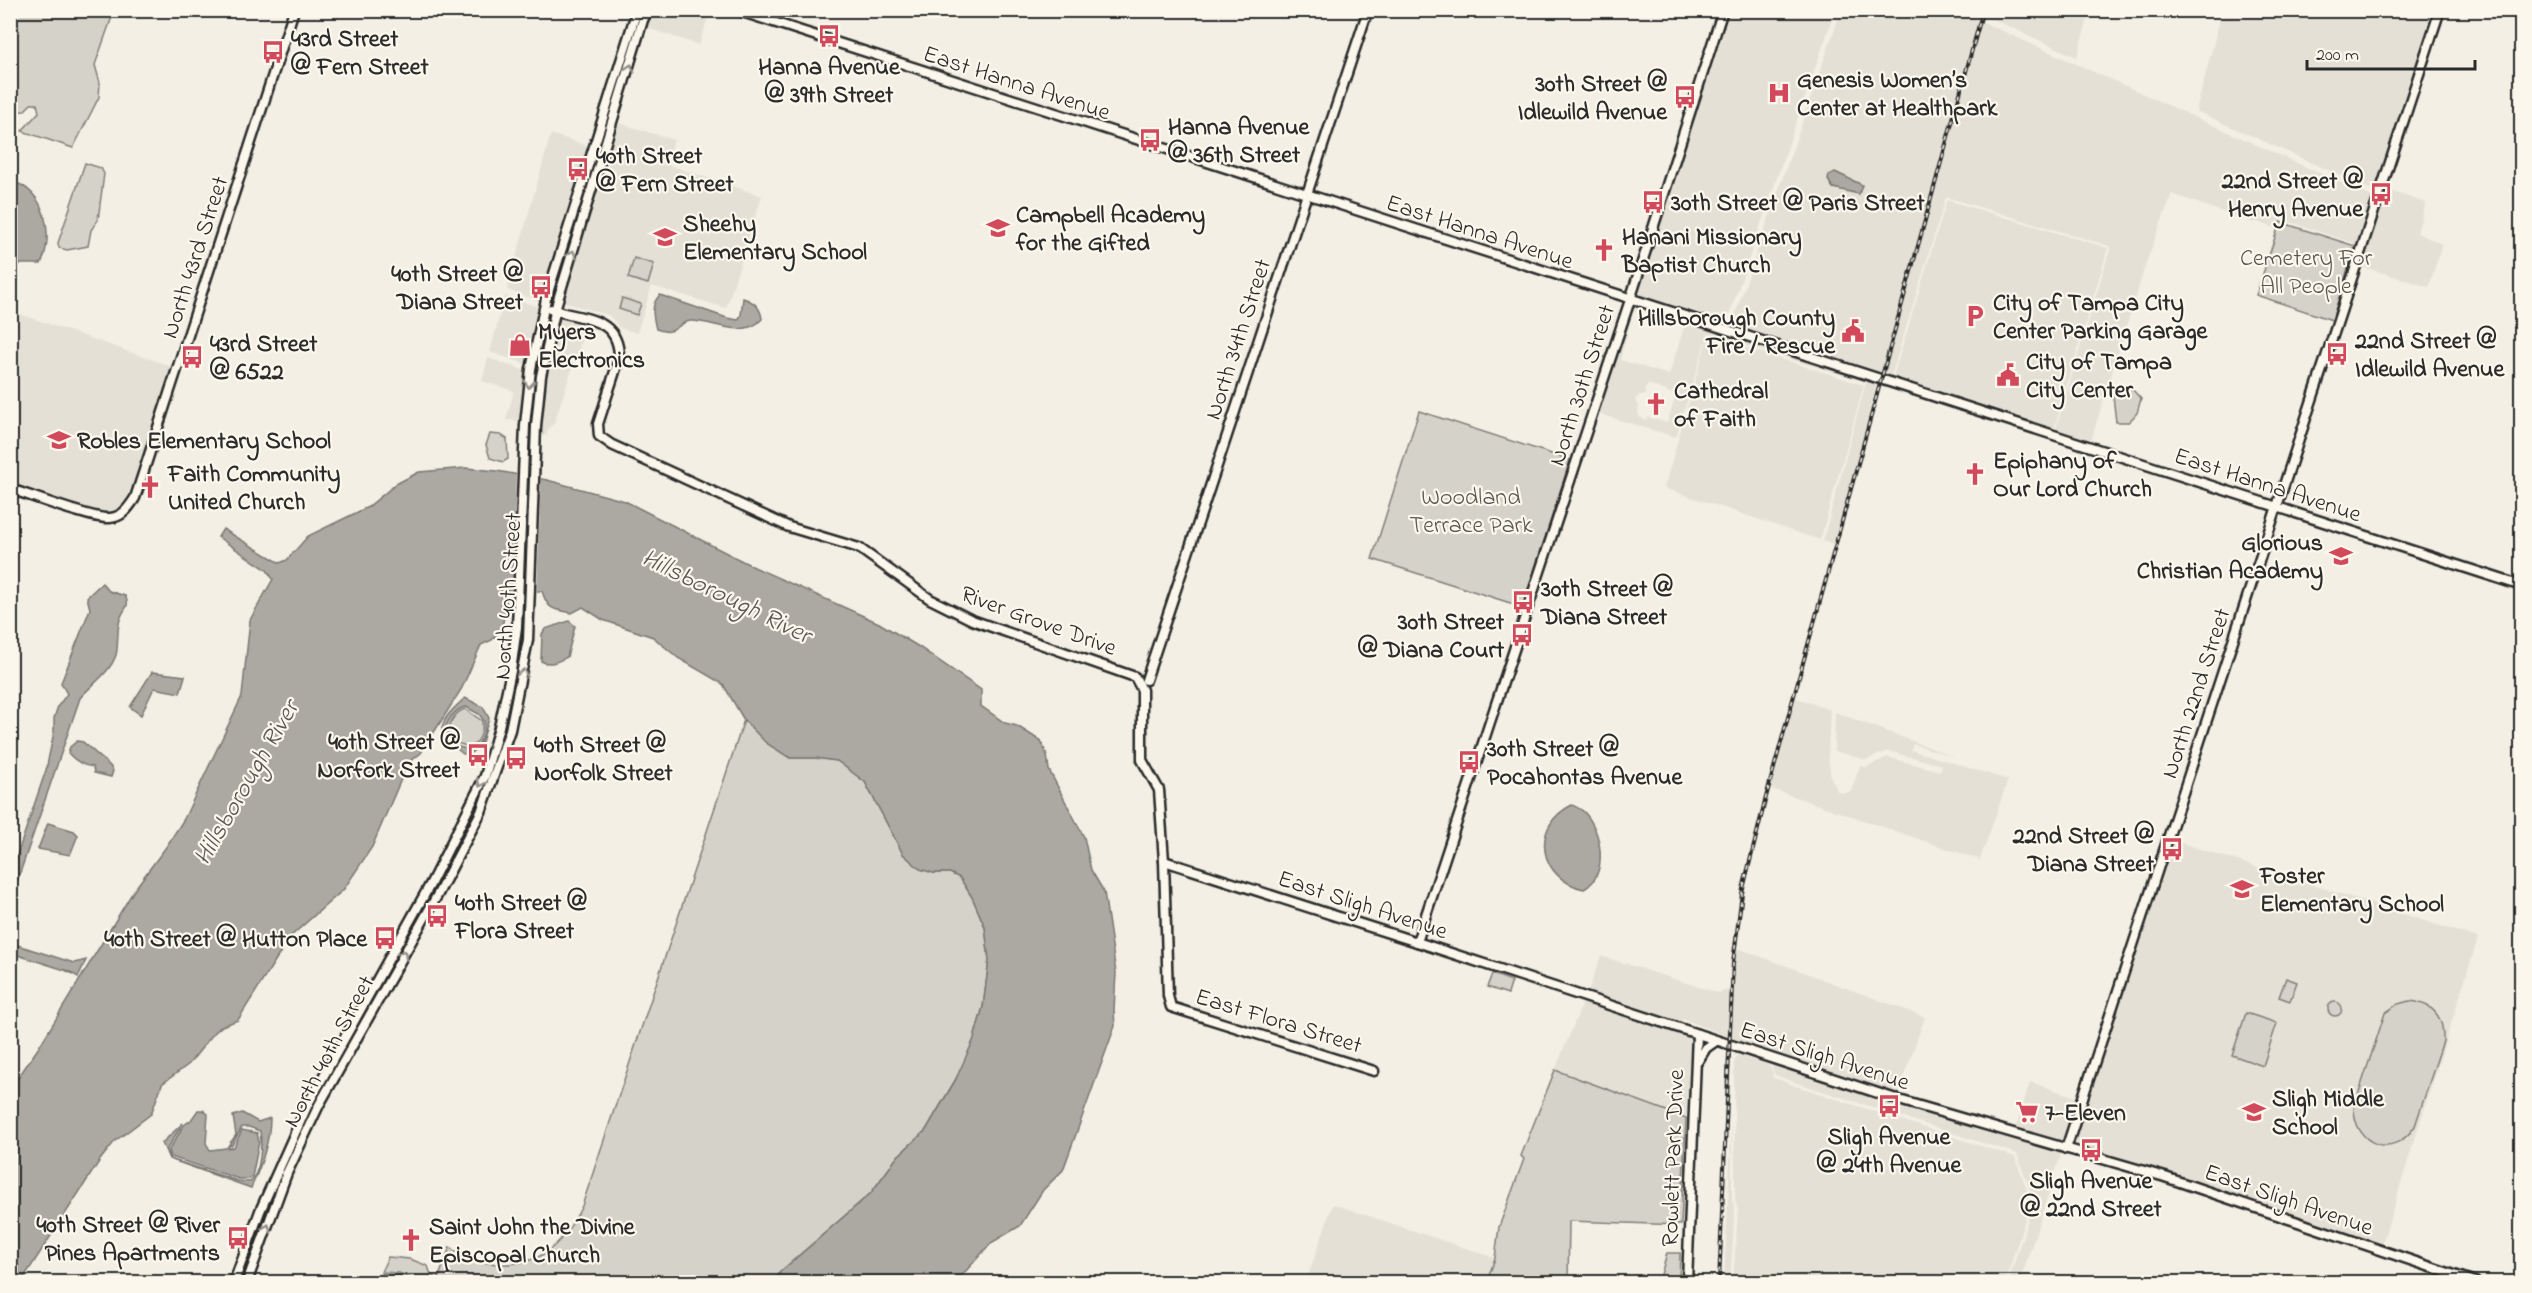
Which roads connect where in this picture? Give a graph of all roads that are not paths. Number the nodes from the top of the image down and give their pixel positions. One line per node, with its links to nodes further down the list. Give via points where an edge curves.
1 (294, 10): 14 (street, North 43rd Street, via 135,498 125,513 102,518)
2 (637, 10): 8 (street, North 40th Street)
3 (648, 10): 9 (street, North 40th Street, one-way to 3)
4 (735, 10): 10 (street, East Hanna Avenue)
5 (1368, 10): 10 (street, North 34th Street)
6 (1723, 10): 11 (street, North 30th Street)
7 (2440, 10): 15 (street, North 22nd Street)
8 (614, 84): 9 (street); 12 (street, North 40th Street)
9 (616, 114): 13 (street, North 40th Street, one-way to 9)
10 (1305, 195): 11 (street, East Hanna Avenue); 17 (street, North 34th Street)
11 (1630, 300): 15 (street, East Hanna Avenue); 19 (street, North 30th Street)
12 (544, 306): 13 (street, River Grove Drive); 26 (street, North 40th Street, one-way to 26, via 531,369 511,671 485,776 431,883 308,1104 260,1211)
13 (556, 310): 18 (street, River Grove Drive, via 595,319 615,339 618,359 598,423 599,436 612,445 789,527 859,548 930,599 972,620 1135,677 1142,690 1142,760 1159,790); 27 (street, North 40th Street, one-way to 13, via 287,1173 320,1105 438,894 489,792 510,730 528,640 541,376)
14 (10, 489)
15 (2277, 507): 16 (street, East Hanna Avenue); 25 (street, North 22nd Street)
16 (2522, 586)
17 (1146, 680)
18 (1164, 861): 19 (street, East Sligh Avenue); 20 (street, River Grove Drive, via 1168,996)
19 (1417, 942): 21 (street, East Sligh Avenue)
20 (1172, 1007): 24 (street, East Flora Street)
21 (1697, 1034): 22 (street, East Sligh Avenue); 23 (street, Rowlett Park Drive)
22 (1716, 1041): 23 (street, via 1706,1048); 25 (street, East Sligh Avenue)
23 (1696, 1067): 28 (street, Rowlett Park Drive)
24 (1374, 1071)
25 (2066, 1149): 29 (street, East Sligh Avenue, via 2165,1177)
26 (234, 1282)
27 (247, 1282)
28 (1687, 1282)
29 (2475, 1282)

